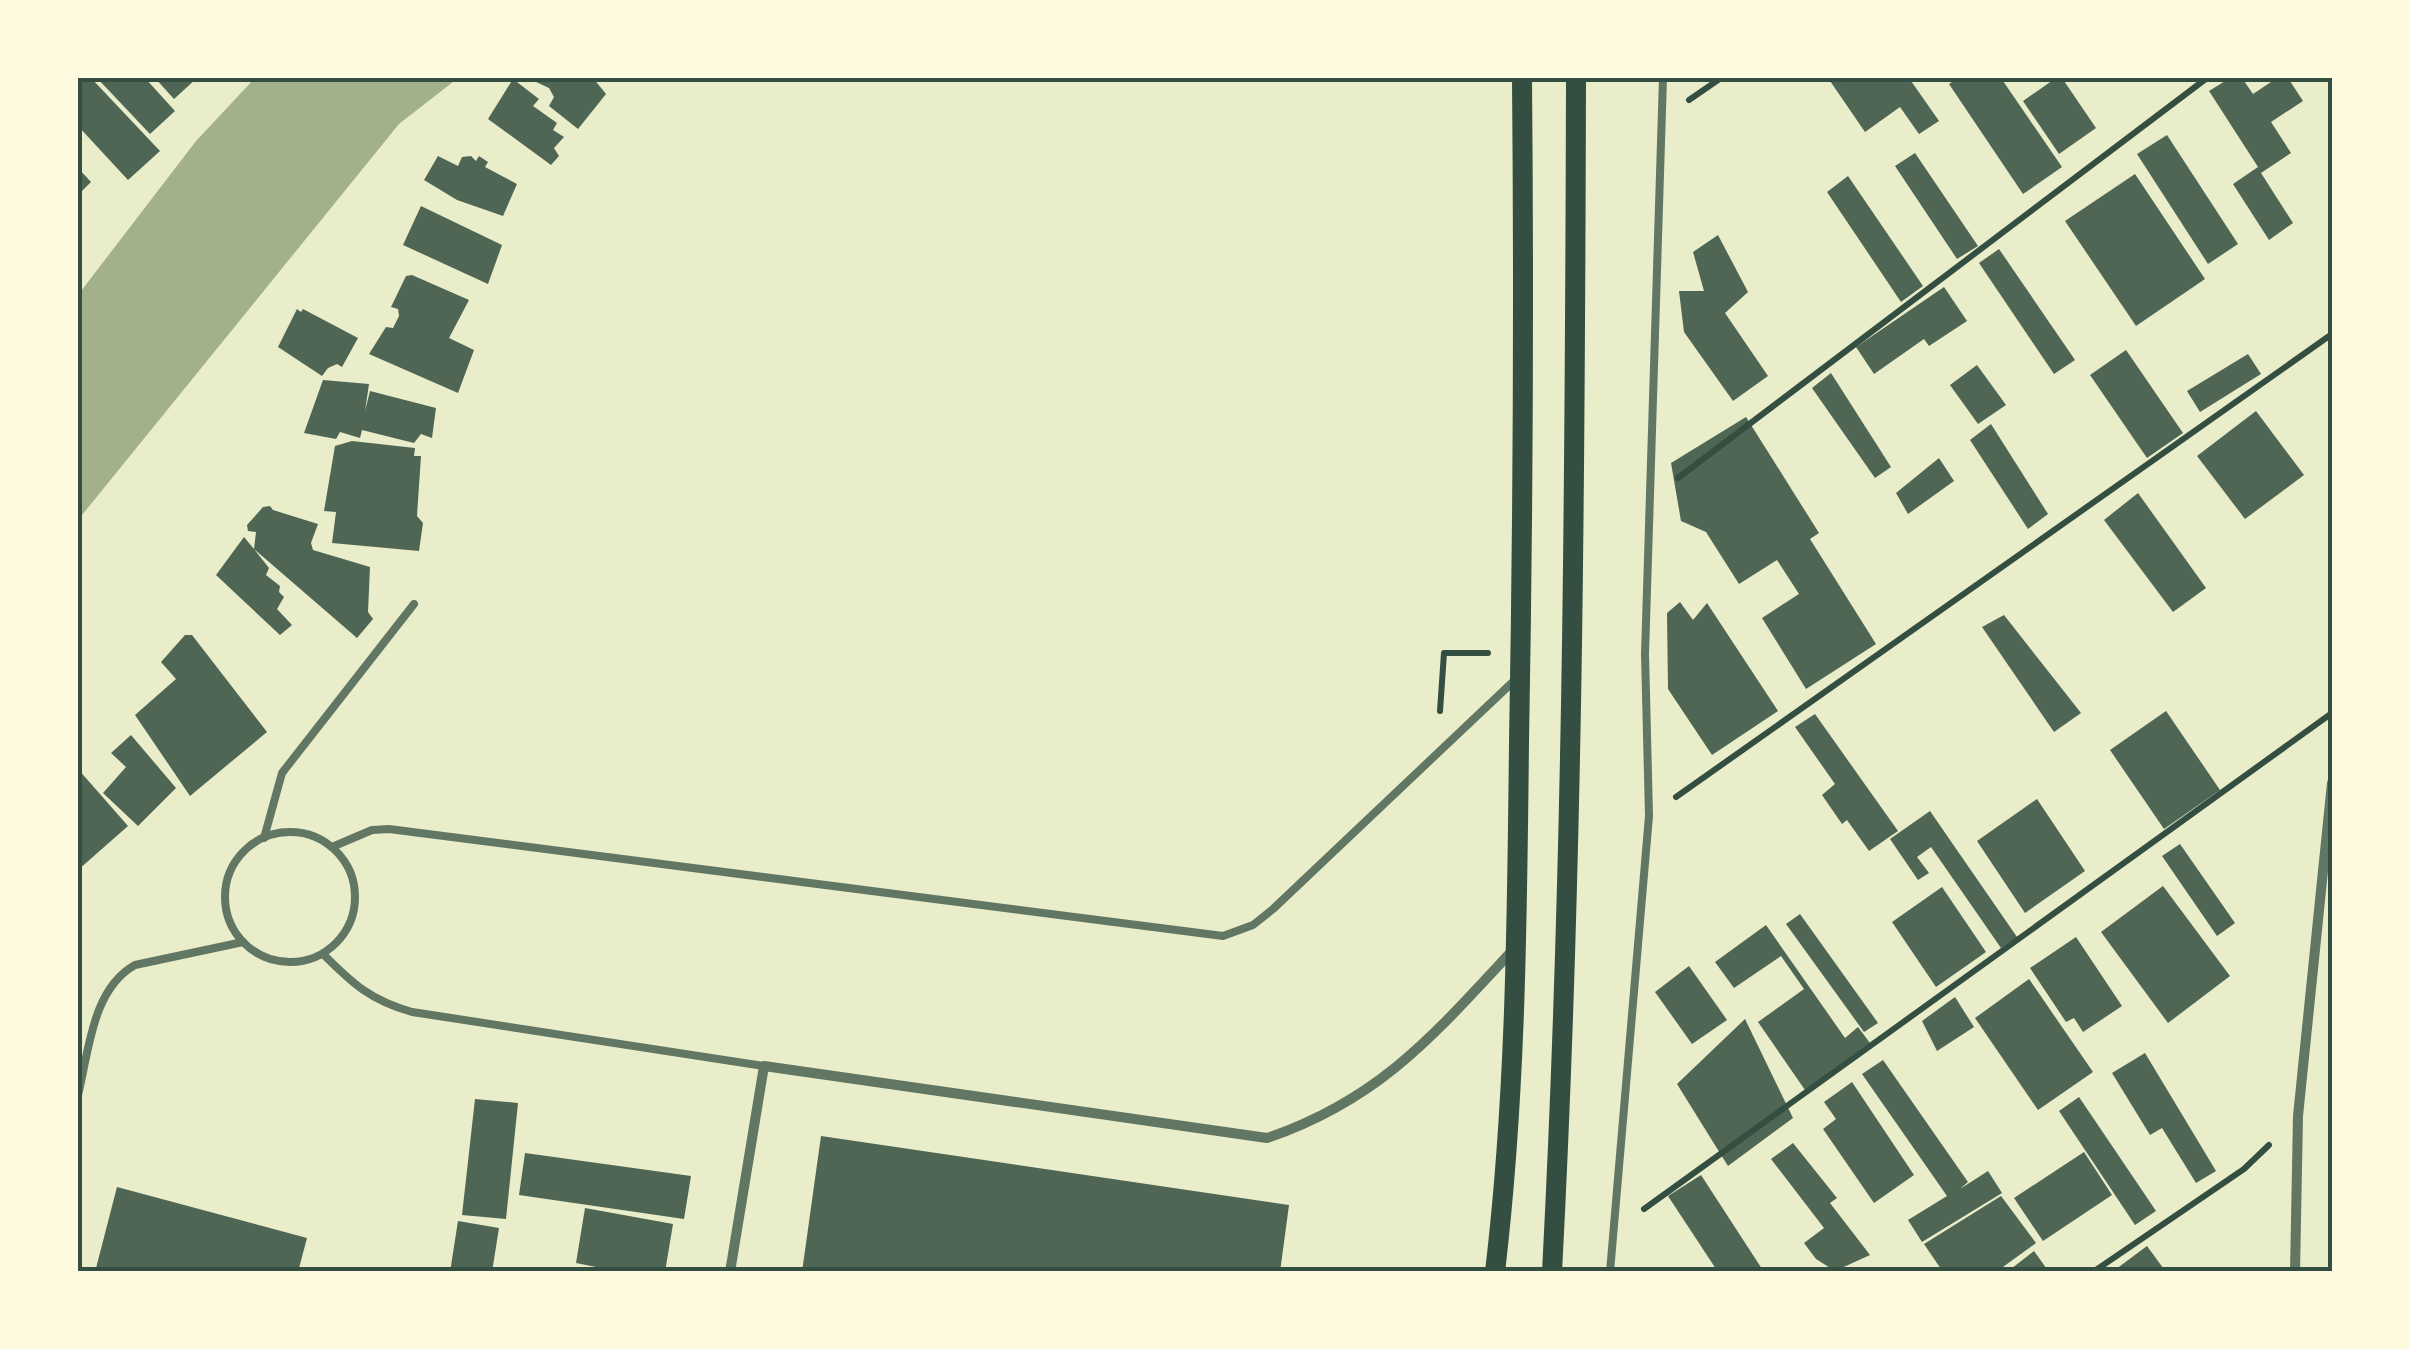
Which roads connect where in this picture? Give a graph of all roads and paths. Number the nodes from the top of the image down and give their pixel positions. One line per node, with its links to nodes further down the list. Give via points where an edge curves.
1 (1522, 78): 9 (main road)
2 (1576, 78): 25 (main road, via 1565,1004)
3 (1663, 78): 6 (lane)
4 (2207, 78): 6 (path)
5 (2332, 334): 13 (path)
6 (1651, 498): 13 (lane, via 1645,654)
7 (414, 604): 14 (lane, via 282,774)
8 (1444, 653): 11 (path)
9 (1520, 675): 11 (lane); 17 (main road)
10 (2332, 713): 22 (path)
11 (1438, 752): 15 (lane, via 1273,909 1223,936 390,828)
12 (2332, 783): 21 (street)
13 (1649, 816): 22 (lane)
14 (264, 838): 15 (lane, via 299,832); 16 (lane, via 236,862 227,882 225,904)
15 (332, 847): 18 (lane, via 353,881 356,902 350,923)
16 (243, 942): 18 (lane, via 281,962); 20 (lane, via 121,973 100,1009)
17 (1516, 946): 19 (street, via 1389,1076 1308,1124 1267,1138); 24 (main road)
18 (323, 954): 19 (lane, via 364,994 412,1012)
19 (764, 1066): 23 (street)
20 (78, 1096)
21 (2298, 1116): 27 (path, via 2244,1169); 28 (street)
22 (1615, 1230): 26 (lane)
23 (730, 1272)
24 (1496, 1272)
25 (1552, 1272)
26 (1610, 1272)
27 (2093, 1272)
28 (2295, 1272)

